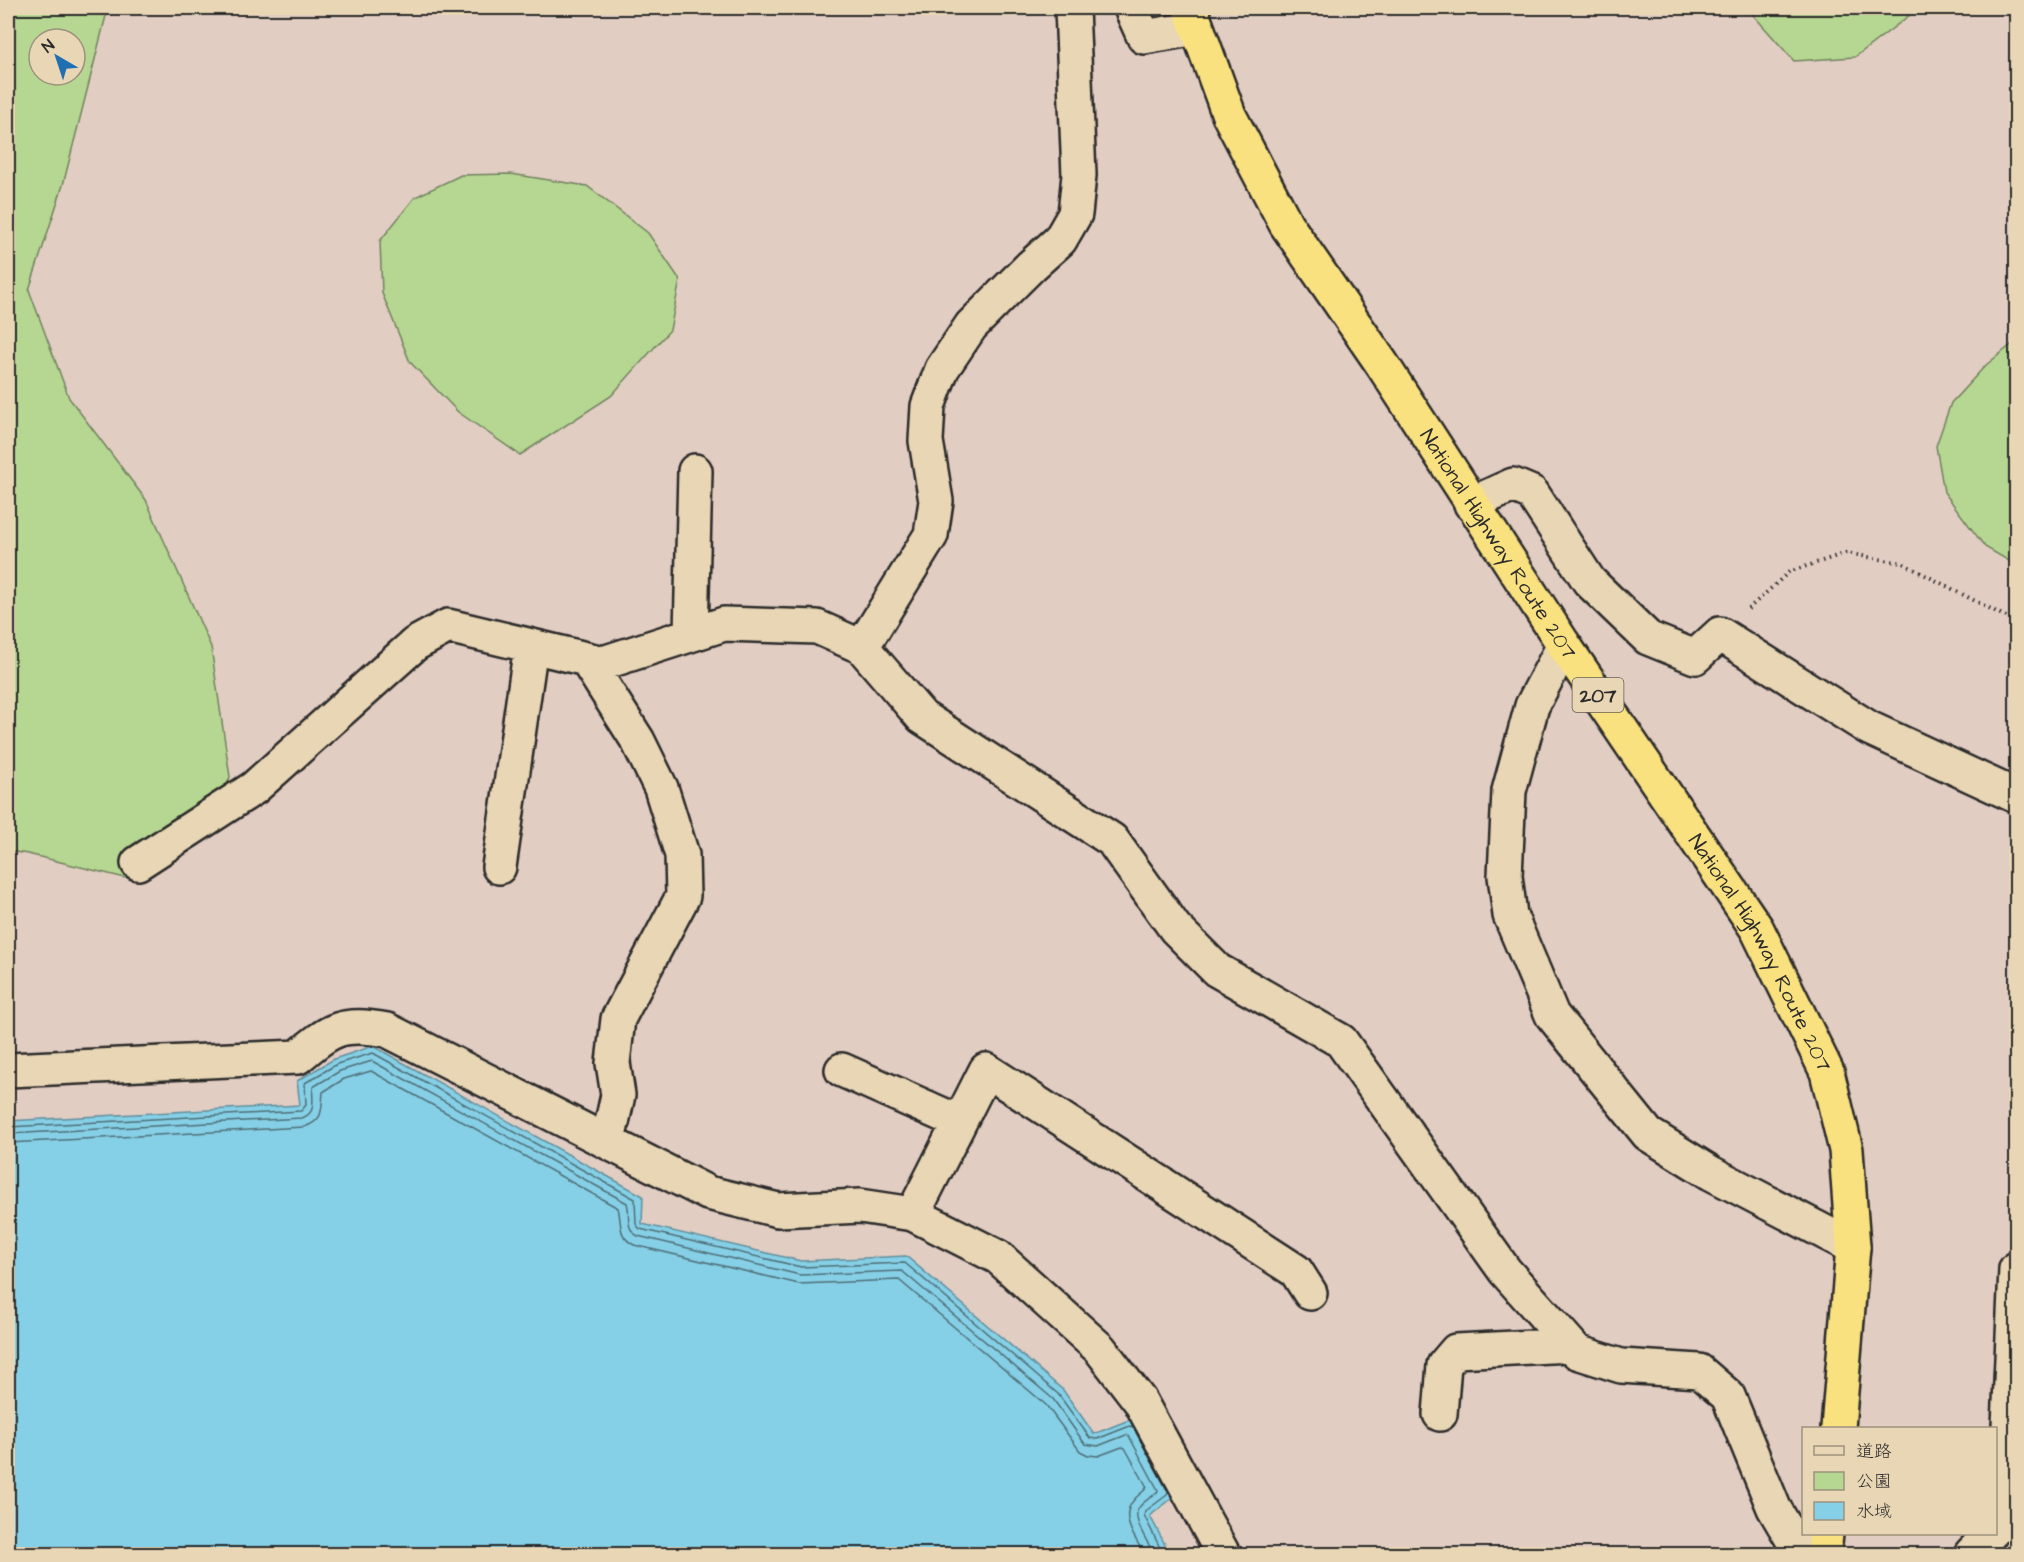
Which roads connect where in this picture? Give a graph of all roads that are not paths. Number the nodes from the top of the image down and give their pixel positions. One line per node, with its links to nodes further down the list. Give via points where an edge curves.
1 (1072, 8): 9 (street, via 1079,175 1074,214 1060,240 971,326 942,369 927,406 926,441 936,501 931,535)
2 (1131, 8): 3 (street, via 1144,37)
3 (1193, 18): 5 (highway, National Highway Route 207 / 207, via 1229,115 1286,225 1382,364)
4 (695, 471): 6 (street)
5 (1471, 504): 7 (highway, National Highway Route 207 / 207); 11 (street, via 1513,485 1532,493 1589,581 1647,638 1695,657 1720,634 1869,729)
6 (692, 634): 9 (street, via 724,624 817,627); 10 (street, via 603,663)
7 (1564, 645): 19 (highway, National Highway Route 207 / 207, via 1756,929 1827,1071 1846,1150); 19 (street, via 1532,706 1509,791 1504,876 1510,915 1552,1015 1648,1134 1711,1173)
8 (531, 646): 10 (street); 12 (street, via 448,626 431,635 415,644 254,789); 13 (street)
9 (862, 647): 22 (street, via 922,717 1112,840 1175,928 1217,970 1341,1041 1505,1271)
10 (586, 659): 17 (street, via 638,741 661,788 682,855 683,896 618,1019 612,1063 618,1095)
11 (2016, 796)
12 (138, 863)
13 (499, 867)
14 (8, 1070): 17 (street, via 298,1057 334,1030 361,1025 387,1030)
15 (842, 1070): 16 (street)
16 (959, 1122): 18 (street); 21 (street, via 986,1070 1296,1271)
17 (608, 1141): 18 (street, via 708,1193 778,1210 860,1206)
18 (913, 1214): 28 (street, via 998,1257 1100,1349 1140,1401)
19 (1853, 1246): 24 (highway, National Highway Route 207 / 207)
20 (2016, 1269): 25 (street, via 2004,1515)
21 (1310, 1293)
22 (1570, 1345): 23 (street, via 1456,1351 1444,1365); 29 (street, via 1577,1352 1621,1366 1699,1371 1728,1396 1774,1508)
23 (1440, 1414)
24 (1838, 1427)
25 (1997, 1524)
26 (1826, 1535): 30 (highway)
27 (1988, 1535): 31 (street)
28 (1223, 1554)
29 (1801, 1554)
30 (1824, 1554)
31 (1971, 1554)

